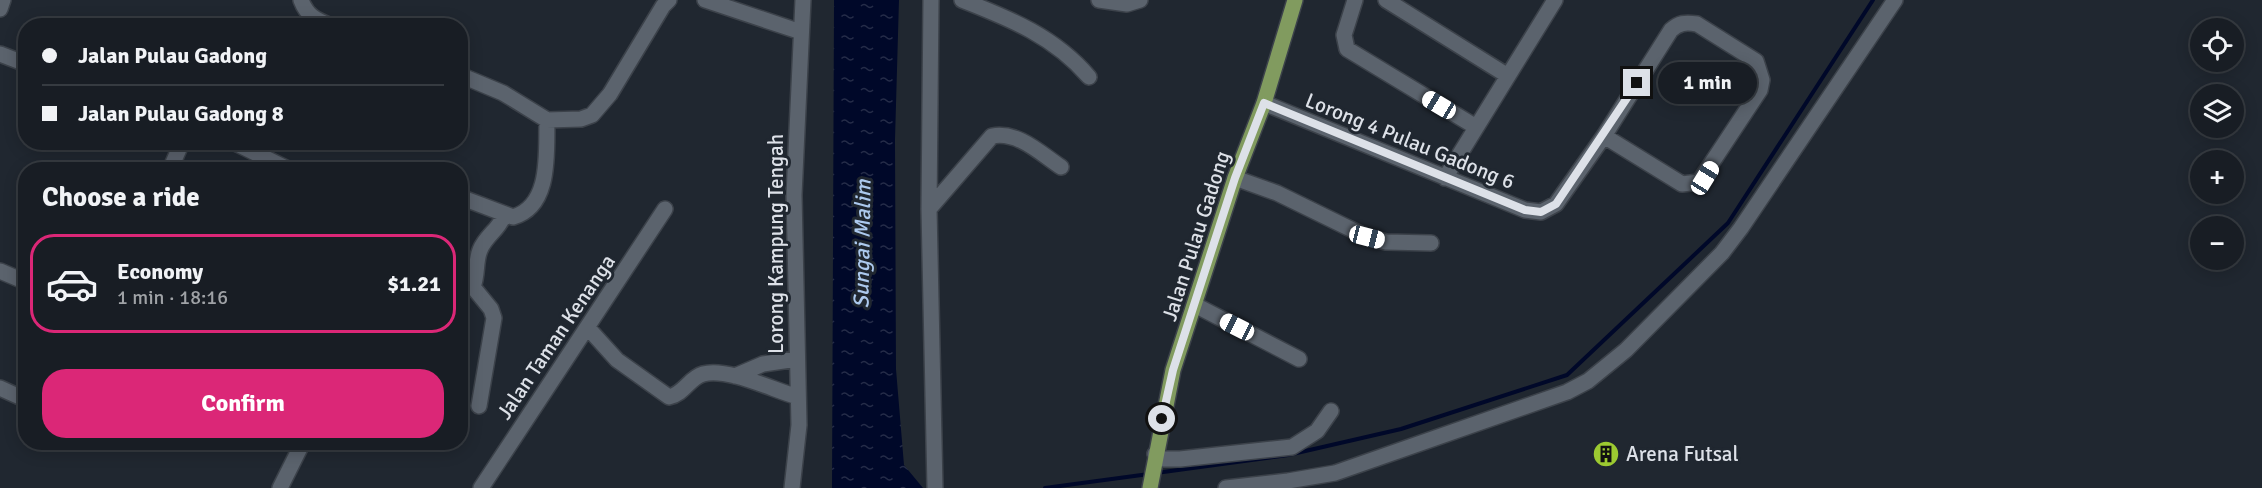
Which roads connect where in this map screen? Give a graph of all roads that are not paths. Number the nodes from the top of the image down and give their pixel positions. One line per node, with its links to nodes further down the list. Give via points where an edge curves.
1 (3, 0): 15 (street)
2 (301, 0): 16 (street)
3 (669, 0): 24 (street, via 601,106 581,119)
4 (705, 0): 17 (street)
5 (803, 0): 17 (street, Lorong Kampung Tengah)
6 (931, 0): 34 (street)
7 (962, 0): 21 (street, via 1042,36)
8 (1099, 0): 9 (street, via 1127,4)
9 (1140, 0)
10 (1295, 0): 23 (main road, Jalan Pulau Gadong)
11 (1355, 0): 25 (street, via 1344,35 1347,49)
12 (1386, 0): 20 (street)
13 (1555, 0): 20 (street)
14 (1895, 0): 58 (street, via 1722,253 1602,372 1568,392 1382,458 1311,477)
15 (0, 9)
16 (313, 18)
17 (801, 32): 43 (street, Lorong Kampung Tengah, via 794,195)
18 (0, 54): 19 (street)
19 (18, 61)
20 (1508, 76): 25 (street)
21 (1089, 77)
22 (468, 78): 24 (street, via 503,93)
23 (1264, 103): 30 (main road, Jalan Pulau Gadong); 31 (street, Lorong 4 Pulau Gadong 6)
24 (547, 120): 35 (street, via 546,167 539,191 529,209)
25 (1476, 127): 31 (street)
26 (1604, 136): 26 (street, via 1682,184 1699,182 1760,90 1760,70 1756,62 1697,24 1686,22 1671,30); 31 (street, Lorong 4 Pulau Gadong 6, via 1556,204 1541,212 1525,210)
27 (249, 150): 28 (street)
28 (274, 162)
29 (1061, 167): 34 (street, via 1014,136 992,136)
30 (1235, 178): 36 (street, via 1277,193 1367,237 1386,242); 41 (main road, Jalan Pulau Gadong)
31 (1445, 178)
32 (468, 200): 35 (street)
33 (665, 209): 42 (street, Jalan Taman Kenanga)
34 (929, 209): 57 (street)
35 (504, 215): 40 (street, via 501,226 479,251 478,275)
36 (1431, 243)
37 (0, 271): 38 (street)
38 (18, 279)
39 (468, 284): 40 (street)
40 (472, 287): 49 (street, via 494,318)
41 (1195, 305): 44 (street); 52 (main road, Jalan Pulau Gadong, via 1173,370)
42 (588, 328): 45 (street, via 617,360 669,397 703,374); 55 (street, Jalan Taman Kenanga)
43 (797, 359): 45 (street, via 763,364); 48 (street, Lorong Kampung Tengah)
44 (1299, 359)
45 (735, 376): 48 (street)
46 (0, 388): 47 (street)
47 (18, 396)
48 (798, 397): 56 (street, Lorong Kampung Tengah)
49 (478, 406)
50 (1331, 411): 52 (street, via 1317,431 1292,447)
51 (299, 450): 54 (street)
52 (1154, 460): 53 (main road, Jalan Pulau Gadong)
53 (1150, 487)
54 (280, 488)
55 (481, 488)
56 (792, 488)
57 (935, 488)
58 (1226, 488)

